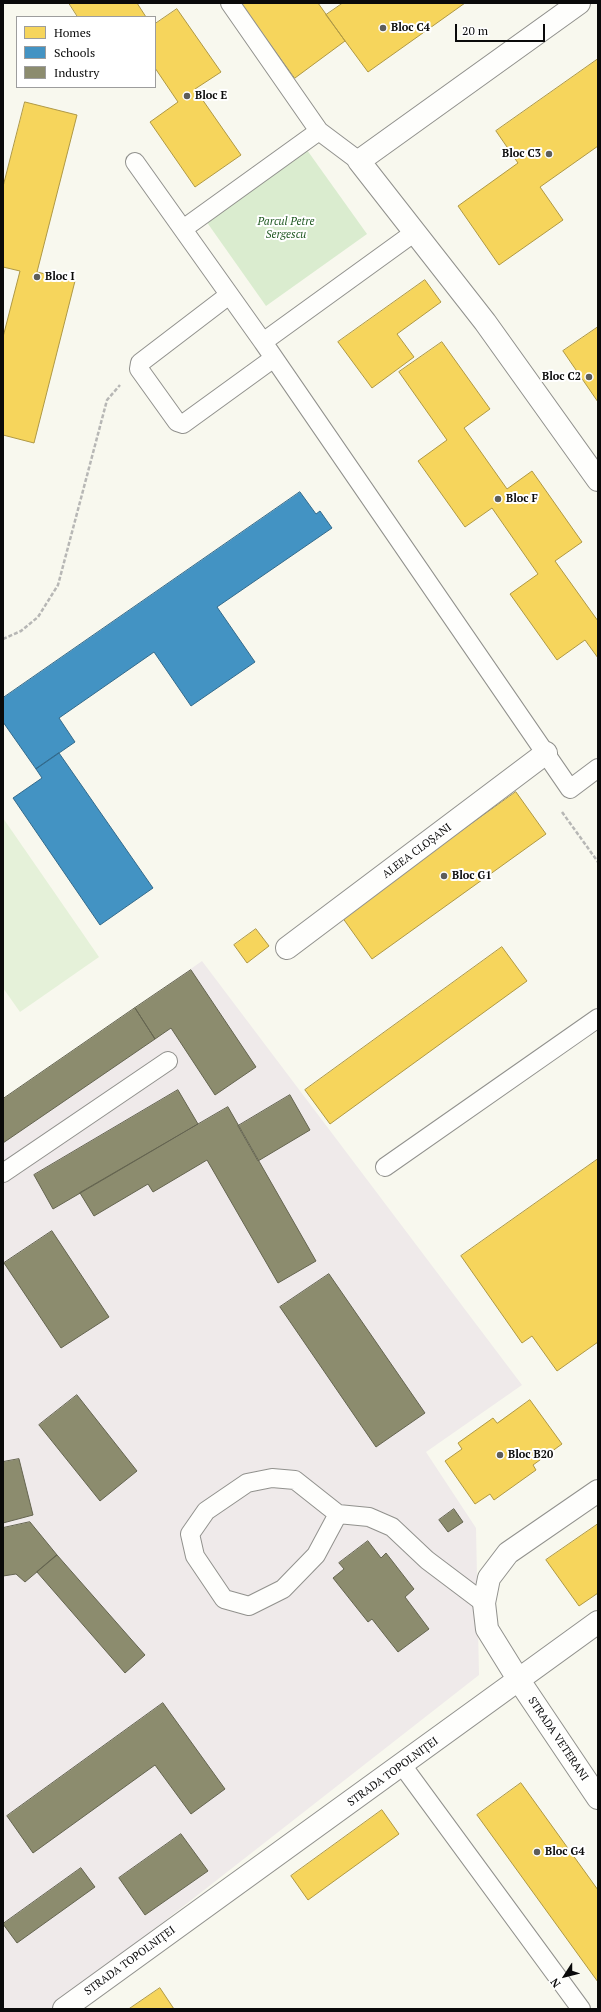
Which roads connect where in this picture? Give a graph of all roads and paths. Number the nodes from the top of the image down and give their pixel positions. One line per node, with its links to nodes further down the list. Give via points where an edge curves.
1 (230, 3): 3 (lane)
2 (579, 3): 5 (street)
3 (319, 131): 5 (lane); 6 (lane)
4 (135, 162): 6 (lane)
5 (359, 162): 7 (street)
6 (184, 229): 8 (lane)
7 (415, 232): 9 (lane); 12 (street, via 485,322)
8 (230, 295): 9 (lane); 11 (lane, via 140,363)
9 (263, 342): 10 (lane)
10 (274, 358): 11 (lane, via 183,424 177,422); 14 (lane)
11 (140, 369): 13 (path, via 114,390 107,400 58,586 38,617 21,632)
12 (598, 480)
13 (3, 639)
14 (546, 754): 15 (lane, via 570,789); 16 (street, ALEEA CLOȘANI)
15 (598, 768)
16 (287, 948)
17 (598, 1018): 19 (lane)
18 (168, 1061): 20 (lane)
19 (385, 1167)
20 (3, 1173)
21 (598, 1491): 23 (street, via 508,1553 489,1578)
22 (338, 1514): 22 (lane, via 295,1480 272,1478 247,1483 206,1511 190,1534 195,1556 224,1599 249,1606 283,1589 316,1555); 23 (lane, via 369,1517 392,1527 427,1560)
23 (484, 1603): 25 (street, via 487,1629)
24 (598, 1622): 25 (street, STRADA TOPOLNIȚEI)
25 (518, 1679): 26 (street, STRADA TOPOLNIȚEI); 27 (street, STRADA VETERANI)
26 (402, 1765): 28 (street, STRADA TOPOLNIȚEI); 29 (lane)
27 (598, 1798)
28 (64, 2009)
29 (580, 2009)

